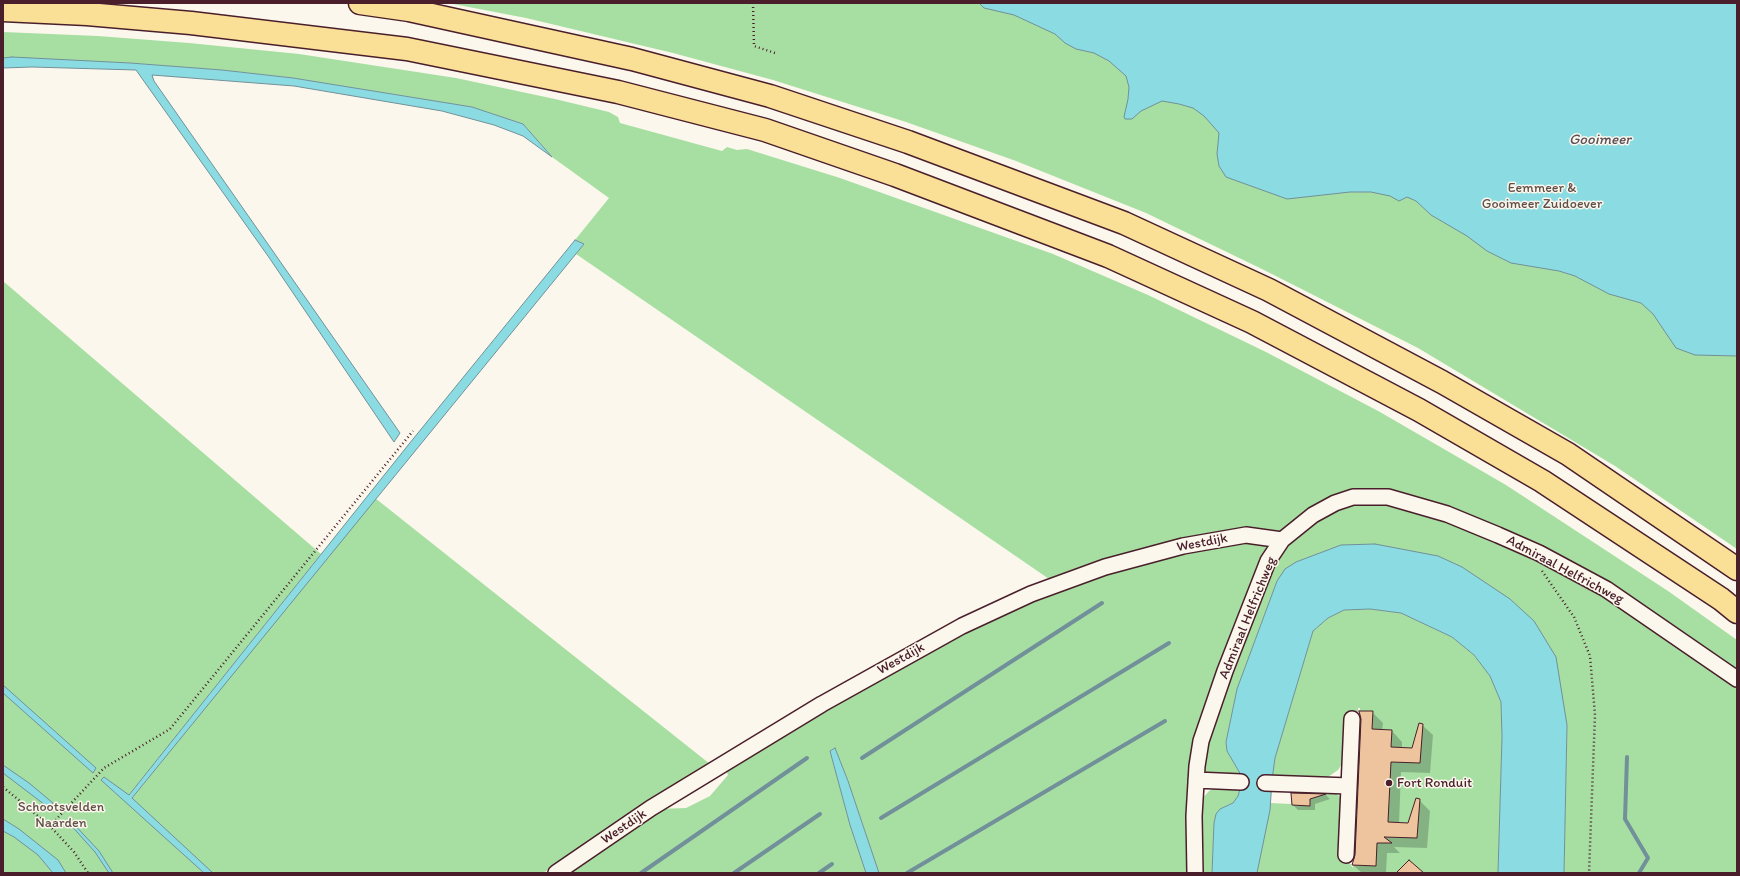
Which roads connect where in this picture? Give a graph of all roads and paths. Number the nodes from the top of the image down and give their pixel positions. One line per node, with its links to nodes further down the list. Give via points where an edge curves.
1 (360, 3): 8 (highway, via 408,10 632,59 770,96 908,142 1124,223 1269,290 1442,382 1568,454)
2 (753, 3): 4 (path, via 754,46)
3 (3, 10): 9 (highway, via 191,23 406,49 618,92 765,130 880,170 1108,256 1252,322 1419,410 1542,481)
4 (775, 53)
5 (412, 431): 17 (path, via 170,729 104,768)
6 (1282, 540): 7 (street, Admiraal Helfrichweg, via 1313,515 1335,503 1353,497 1388,497 1446,514); 12 (street, Admiraal Helfrichweg, via 1268,561 1225,671 1201,741); 20 (street, Westdijk, via 1246,535 1183,546 1105,567 1031,594 962,626 822,704 651,808)
7 (1524, 546): 10 (street, Admiraal Helfrichweg, via 1613,593); 22 (path, via 1574,617 1590,656 1595,715)
8 (1737, 569)
9 (1737, 612)
10 (1737, 679)
11 (1352, 719): 15 (street)
12 (1196, 780): 13 (street); 21 (street, Admiraal Helfrichweg)
13 (1241, 782)
14 (1265, 783): 15 (street)
15 (1349, 786): 18 (street)
16 (3, 787): 17 (path)
17 (50, 826): 19 (path, via 74,852)
18 (1346, 855)
19 (88, 873)
20 (556, 873)
21 (1195, 873)
22 (1589, 873)

